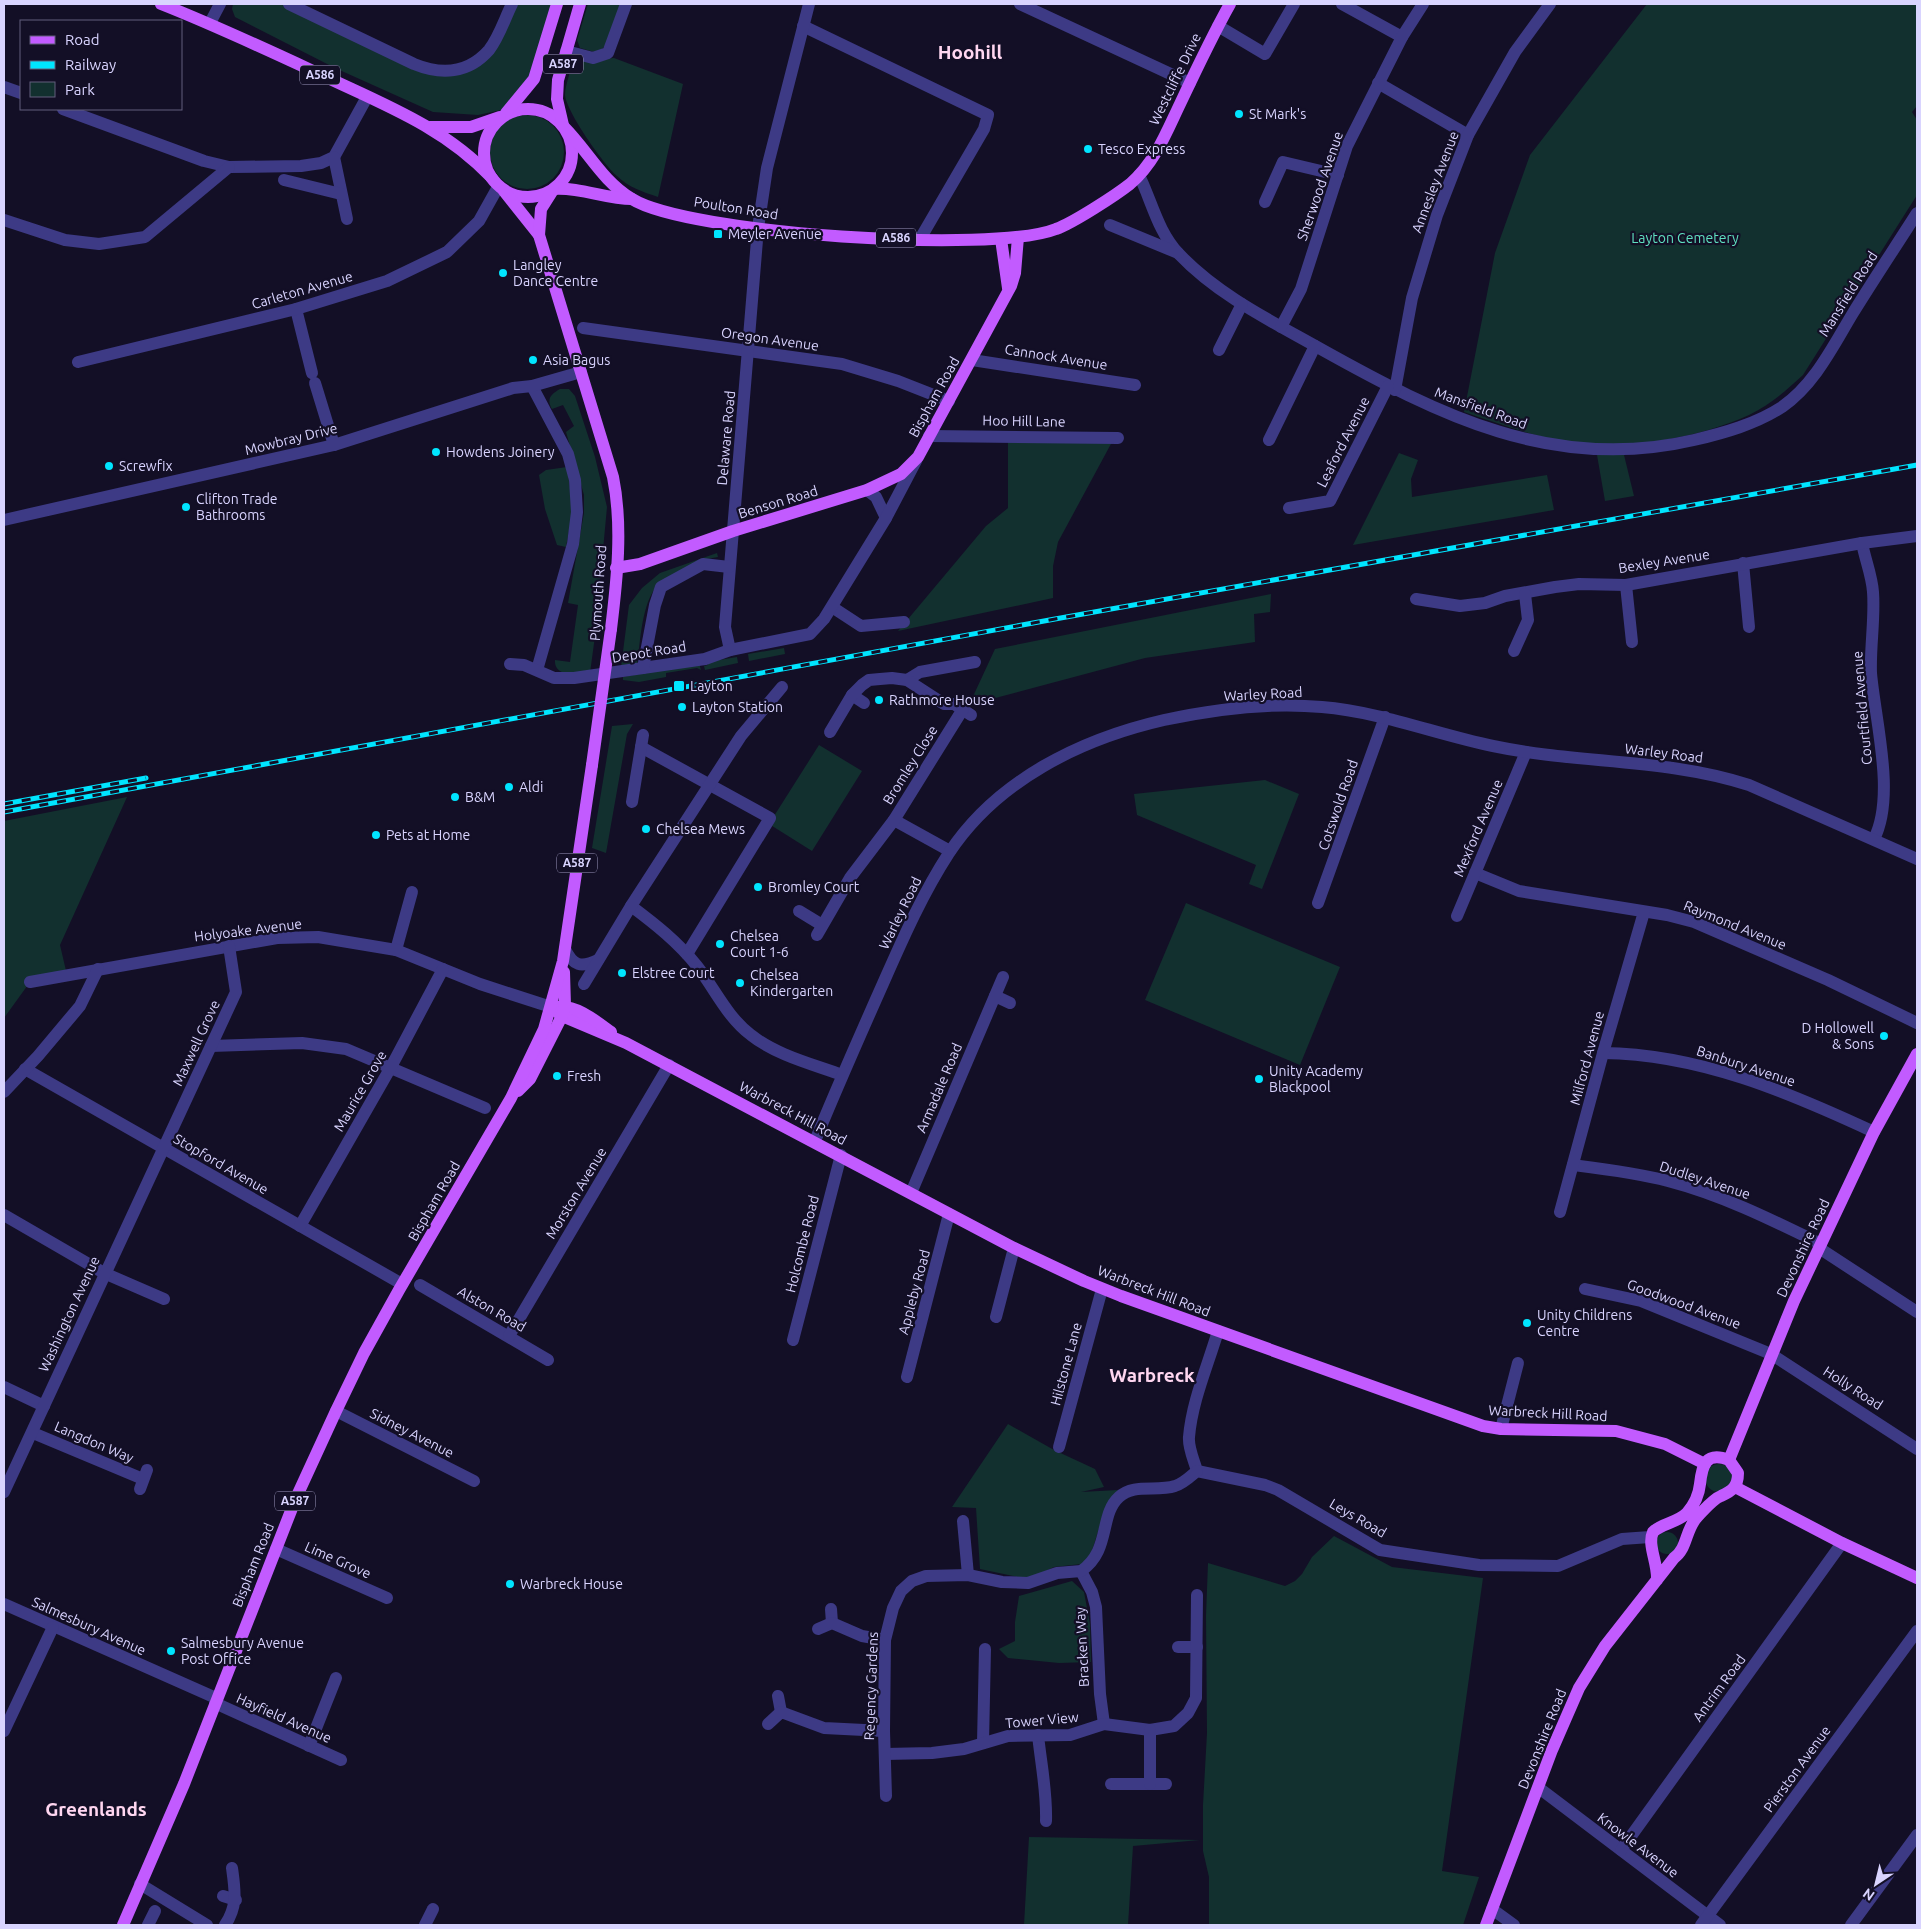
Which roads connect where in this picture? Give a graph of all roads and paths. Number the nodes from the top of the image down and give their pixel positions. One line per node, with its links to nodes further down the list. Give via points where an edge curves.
1 (161, 4): 15 (main road, A586)
2 (220, 4): 15 (street)
3 (289, 4): 4 (street, via 436,72 451,72 488,51)
4 (512, 4)
5 (557, 4): 26 (main road, A587, via 534,78)
6 (580, 4): 19 (main road, A587)
7 (626, 4): 19 (street, via 608,53 593,58)
8 (809, 4): 16 (street)
9 (1020, 4): 20 (street)
10 (1230, 4): 17 (main road, Westcliffe Drive / A586)
11 (1294, 4): 17 (street, via 1265,54)
12 (1342, 4): 18 (street)
13 (1422, 4): 18 (street, Sherwood Avenue)
14 (1550, 4): 29 (street, Annesley Avenue, via 1515,52)
15 (210, 24): 24 (main road, A586)
16 (804, 26): 44 (street, via 767,168); 47 (street, via 988,115 984,129)
17 (1218, 26): 20 (main road, Westcliffe Drive / A586)
18 (1402, 37): 21 (street, Sherwood Avenue)
19 (566, 51): 28 (main road, A587, via 556,99)
20 (1190, 83): 32 (main road, Westcliffe Drive / A586, via 1161,143)
21 (1378, 83): 29 (street); 33 (street, Sherwood Avenue, via 1347,146)
22 (4, 87): 23 (street)
23 (20, 93)
24 (367, 97): 27 (main road, A586); 30 (street)
25 (66, 110): 31 (street, via 204,161)
26 (505, 114): 27 (main road, A586, via 471,127); 28 (main road, via 533,108 549,114); 35 (main road, via 486,141 485,157)
27 (430, 126): 35 (main road, A586, via 470,156)
28 (564, 126): 36 (main road, via 571,157 567,172); 38 (main road, Poulton Road / A586, via 580,142 603,176)
29 (1468, 135): 63 (street, Annesley Avenue, via 1437,215 1412,298)
30 (334, 157): 31 (street, via 301,166); 37 (street)
31 (230, 167): 41 (street, via 145,237 99,244 64,240)
32 (1139, 175): 46 (main road, Westcliffe Drive / A586, via 1123,190 1056,229); 49 (street, Mansfield Road, via 1160,226)
33 (1338, 176): 39 (street, via 1283,162); 53 (street, Sherwood Avenue, via 1301,289)
34 (284, 180): 37 (street)
35 (498, 186): 36 (main road, via 525,196); 45 (main road, Plymouth Road / A587); 52 (street, Carleton Avenue, via 479,221 447,252 387,281)
36 (553, 190): 38 (main road, Poulton Road / A586, via 574,189 614,199); 45 (main road, Plymouth Road / A587, via 541,209)
37 (341, 194): 42 (street)
38 (632, 199): 44 (main road, Poulton Road / A586, via 674,213)
39 (1265, 202)
40 (1917, 212): 63 (street, Mansfield Road, via 1815,376 1782,406 1744,426 1668,446 1604,451 1537,443 1500,433)
41 (4, 220)
42 (347, 220)
43 (1110, 225): 49 (street, Mansfield Road)
44 (758, 228): 47 (main road, Poulton Road / A586); 56 (street, Delaware Road)
45 (538, 235): 60 (main road, Plymouth Road / A587)
46 (1018, 238): 48 (main road, Poulton Road / A586); 50 (main road, Bispham Road, via 1016,273)
47 (920, 239): 48 (main road, Poulton Road / A586)
48 (1001, 239): 50 (main road)
49 (1178, 253): 51 (street, Mansfield Road)
50 (1008, 291): 58 (main road, Bispham Road)
51 (1242, 304): 53 (street, Mansfield Road); 57 (street)
52 (296, 309): 59 (street, Carleton Avenue); 68 (street)
53 (1281, 327): 55 (street, Mansfield Road)
54 (583, 328): 56 (street, Oregon Avenue)
55 (1315, 346): 63 (street, Mansfield Road); 67 (street)
56 (748, 350): 64 (street, Oregon Avenue, via 842,364); 74 (street, Delaware Road)
57 (1219, 350)
58 (972, 360): 61 (street, Cannock Avenue); 64 (main road, Bispham Road)
59 (78, 362)
60 (581, 372): 62 (street, Mowbray Drive); 80 (main road, Plymouth Road / A587, via 616,491)
61 (1134, 385)
62 (532, 386): 68 (street, Mowbray Drive, via 513,388); 95 (street, Plymouth Road, via 563,442 577,498 573,544)
63 (1392, 388): 71 (street, Leaford Avenue, via 1330,501)
64 (949, 400): 65 (main road, Bispham Road)
65 (929, 436): 66 (street, Hoo Hill Lane); 69 (main road, Bispham Road)
66 (1118, 438)
67 (1269, 440)
68 (334, 445): 73 (street, Mowbray Drive)
69 (918, 457): 70 (main road, Benson Road, via 901,474); 72 (street, Bispham Road)
70 (867, 490): 72 (street, via 876,497); 74 (main road, Benson Road)
71 (1289, 508)
72 (886, 518): 85 (street, Bispham Road)
73 (4, 520)
74 (733, 531): 78 (main road, Benson Road); 79 (street, Delaware Road)
75 (1917, 536): 76 (street, Bexley Avenue)
76 (1862, 544): 77 (street, Bexley Avenue); 106 (street, Courtfield Avenue, via 1873,591 1871,673 1884,790 1879,830)
77 (1743, 563): 81 (street, Bexley Avenue); 87 (street)
78 (640, 564): 80 (main road, Benson Road); 82 (main road, Benson Road)
79 (729, 567): 90 (street, Delaware Road, via 724,627); 94 (street, via 703,564 661,587 654,605)
80 (616, 568): 82 (main road, Plymouth Road / A587)
81 (1626, 584): 83 (street, Bexley Avenue, via 1579,584); 89 (street)
82 (615, 592): 119 (main road, Plymouth Road / A587, bridge)
83 (1525, 594): 84 (street, Bexley Avenue, via 1460,606); 91 (street, via 1528,620)
84 (1416, 599)
85 (832, 607): 86 (street, via 862,626); 88 (street, Bispham Road, via 814,632)
86 (904, 622)
87 (1749, 627)
88 (793, 639): 90 (street, Depot Road)
89 (1632, 642)
90 (730, 650): 94 (street, Depot Road, via 705,659)
91 (1514, 651)
92 (975, 662): 96 (street, via 920,672)
93 (510, 664): 95 (street, Depot Road)
94 (643, 668): 95 (street, Depot Road, via 574,678 554,678)
95 (537, 670)
96 (907, 680): 98 (street, via 870,680); 105 (street, Bromley Close, via 944,704 954,704 967,712)
97 (782, 687): 103 (street, via 741,736)
98 (852, 695): 99 (street); 101 (street)
99 (864, 703)
100 (1385, 717): 102 (street, Warley Road, via 1469,741); 107 (street, Warley Road, via 1349,710 1288,705 1246,707 1180,717 1097,739 1024,779 972,824); 111 (street, Cotswold Road)
101 (830, 732)
102 (1526, 752): 106 (street, Warley Road, via 1670,766 1724,777); 109 (street, Mexford Avenue)
103 (709, 785): 104 (street, via 642,741); 112 (street); 118 (street, via 770,818)
104 (632, 802)
105 (894, 820): 107 (street, Bromley Close); 113 (street, Bromley Close, via 861,860 820,930)
106 (1874, 840): 108 (street, Warley Road)
107 (950, 851): 140 (street, Warley Road, via 918,908)
108 (1917, 860)
109 (1474, 873): 114 (street, Raymond Avenue, via 1519,891); 115 (street, Mexford Avenue)
110 (412, 892): 117 (street)
111 (1318, 903)
112 (631, 906): 118 (street); 120 (street)
113 (799, 911)
114 (1644, 912): 132 (street, Raymond Avenue, via 1694,922 1719,932); 135 (street, Milford Avenue)
115 (1457, 916)
116 (229, 946): 117 (street, Holyoake Avenue, via 317,936); 122 (street, Holyoake Avenue); 134 (street, Maxwell Grove, via 236,992)
117 (396, 950): 121 (street, Holyoake Avenue)
118 (687, 954): 140 (street, via 731,1015 750,1034 769,1047)
119 (564, 955): 120 (street, via 577,965 584,966); 126 (main road, Plymouth Road / A587); 129 (main road, Plymouth Road / A587)
120 (598, 960): 125 (street)
121 (443, 969): 129 (street, Holyoake Avenue); 138 (street, Maurice Grove)
122 (98, 970): 124 (street, Holyoake Avenue); 139 (street, via 80,1006)
123 (1003, 977): 127 (street, Armadale Road)
124 (30, 982)
125 (584, 984)
126 (565, 991): 130 (main road, Plymouth Road / A587); 131 (main road)
127 (995, 996): 128 (street); 149 (street, Armadale Road)
128 (1010, 1003)
129 (551, 1007): 130 (main road, Warbreck Hill Road); 142 (main road, Bispham Road / A587)
130 (564, 1011): 131 (main road, Warbreck Hill Road); 133 (main road, Warbreck Hill Road); 142 (main road, Bispham Road / A587, via 530,1079)
131 (583, 1014): 133 (main road, Warbreck Hill Road)
132 (1917, 1023)
133 (626, 1043): 137 (main road, Warbreck Hill Road)
134 (211, 1046): 138 (street, via 302,1042 346,1049); 146 (street, Maxwell Grove)
135 (1602, 1053): 144 (street, Banbury Avenue, via 1658,1057 1727,1073 1790,1094); 148 (street, Milford Avenue)
136 (1917, 1054): 144 (main road, Devonshire Road)
137 (669, 1065): 145 (main road, Warbreck Hill Road); 165 (street, Morston Avenue)
138 (391, 1067): 143 (street); 153 (street, Maurice Grove)
139 (25, 1069): 141 (street); 146 (street, Stopford Avenue)
140 (842, 1075): 145 (street, Warley Road)
141 (4, 1092)
142 (511, 1098): 157 (main road, Bispham Road / A587)
143 (485, 1108)
144 (1874, 1132): 154 (main road, Devonshire Road)
145 (815, 1141): 147 (main road, Warbreck Hill Road)
146 (163, 1148): 153 (street, Stopford Avenue); 156 (street, Washington Avenue)
147 (841, 1155): 149 (main road, Warbreck Hill Road); 166 (street, Holcombe Road)
148 (1574, 1165): 150 (street, Milford Avenue); 154 (street, Dudley Avenue, via 1650,1177 1701,1191 1736,1203)
149 (911, 1193): 151 (main road, Warbreck Hill Road)
150 (1560, 1212)
151 (949, 1214): 155 (main road, Warbreck Hill Road); 170 (street, Appleby Road)
152 (4, 1215): 156 (street)
153 (300, 1226): 157 (street, Stopford Avenue)
154 (1820, 1246): 162 (street, Dudley Avenue); 167 (main road, Devonshire Road)
155 (1014, 1248): 159 (main road, Warbreck Hill Road); 163 (street)
156 (104, 1273): 161 (street); 172 (street, Washington Avenue)
157 (402, 1284): 173 (main road, Bispham Road / A587)
158 (420, 1285): 165 (street, Alston Road)
159 (1102, 1288): 164 (main road, Warbreck Hill Road); 176 (street, Hilstone Lane)
160 (1585, 1289): 167 (street, Goodwood Avenue, via 1641,1301)
161 (164, 1299)
162 (1917, 1312)
163 (996, 1317)
164 (1218, 1331): 174 (main road, Warbreck Hill Road, via 1453,1416); 180 (street, via 1189,1437)
165 (509, 1336): 168 (street, Alston Road)
166 (793, 1340)
167 (1771, 1354): 177 (street, Holly Road); 178 (main road, Devonshire Road)
168 (548, 1360)
169 (1518, 1363): 174 (street)
170 (907, 1377)
171 (4, 1387): 172 (street)
172 (44, 1406): 175 (street, Washington Avenue)
173 (336, 1412): 182 (street, Sidney Avenue); 192 (main road, Bispham Road / A587)
174 (1501, 1429): 179 (main road, Warbreck Hill Road, via 1616,1431 1665,1444)
175 (33, 1433): 181 (street, Langdon Way); 185 (street, Washington Avenue)
176 (1058, 1447)
177 (1917, 1448)
178 (1729, 1460): 179 (main road, via 1716,1458); 184 (main road, via 1738,1473)
179 (1705, 1464): 183 (main road)
180 (1197, 1471): 189 (street, Leys Road, via 1265,1484 1380,1550 1479,1566 1558,1566 1622,1539); 195 (street, via 1176,1486 1127,1490 1112,1506 1097,1555)
181 (143, 1479)
182 (474, 1481)
183 (1700, 1484): 186 (main road, via 1708,1492); 188 (main road, via 1686,1514)
184 (1735, 1487): 186 (main road, Devonshire Road); 191 (main road)
185 (4, 1492)
186 (1720, 1496): 190 (main road, Devonshire Road, via 1696,1517)
187 (963, 1520): 196 (street)
188 (1669, 1524): 189 (main road, via 1657,1528); 190 (main road, via 1678,1528)
189 (1650, 1538): 193 (main road)
190 (1685, 1539): 194 (main road, Devonshire Road, via 1684,1549)
191 (1842, 1543): 197 (main road); 232 (street, Antrim Road)
192 (276, 1549): 200 (street, Lime Grove); 213 (main road, Bispham Road / A587)
193 (1654, 1554): 194 (main road, via 1662,1559); 198 (main road)
194 (1674, 1558): 198 (main road, Devonshire Road)
195 (1081, 1571): 196 (street, Regency Gardens, via 1057,1573 1028,1583); 216 (street, Bracken Way, via 1096,1607)
196 (968, 1575): 207 (street, Regency Gardens, via 926,1576 907,1584 893,1608)
197 (1917, 1578)
198 (1657, 1580): 228 (main road, Devonshire Road, via 1605,1646 1579,1688)
199 (1196, 1595): 209 (street, Tower View)
200 (387, 1598)
201 (4, 1604): 204 (street, Salmesbury Avenue)
202 (831, 1609): 203 (street)
203 (832, 1624): 205 (street); 207 (street, via 862,1636)
204 (53, 1627): 213 (street, Salmesbury Avenue); 218 (street)
205 (818, 1629)
206 (1917, 1630): 240 (street, Pierston Avenue)
207 (885, 1640): 219 (street, Regency Gardens)
208 (1178, 1647): 209 (street)
209 (1197, 1647): 217 (street, Tower View, via 1193,1706 1174,1726)
210 (985, 1649): 221 (street)
211 (336, 1678): 222 (street)
212 (778, 1696): 214 (street)
213 (216, 1701): 222 (street, Hayfield Avenue); 234 (main road, Bispham Road / A587)
214 (781, 1712): 215 (street); 219 (street, via 832,1730)
215 (768, 1724)
216 (1104, 1724): 217 (street, Tower View); 220 (street, Tower View, via 1070,1735)
217 (1150, 1730): 226 (street)
218 (4, 1731)
219 (884, 1731): 223 (street, Regency Gardens)
220 (1038, 1735): 221 (street, Tower View, via 1008,1736); 230 (street, via 1047,1796)
221 (983, 1743): 223 (street, Tower View, via 932,1753)
222 (309, 1746): 224 (street, Hayfield Avenue)
223 (885, 1754): 229 (street, Regency Gardens)
224 (341, 1760)
225 (1111, 1784): 226 (street)
226 (1150, 1784): 227 (street)
227 (1166, 1784)
228 (1539, 1788): 232 (street, Knowle Avenue); 238 (main road, Devonshire Road)
229 (886, 1796)
230 (1046, 1821)
231 (1917, 1835): 249 (street)
232 (1621, 1850): 240 (street, Knowle Avenue)
233 (232, 1868): 236 (street)
234 (140, 1884): 241 (street); 242 (main road, Bispham Road / A587)
235 (222, 1896): 236 (street)
236 (236, 1900): 244 (street)
237 (433, 1909): 245 (street)
238 (1492, 1909): 246 (main road, Devonshire Road); 247 (street)
239 (155, 1911): 243 (street)
240 (1705, 1921): 248 (street, Knowle Avenue)
241 (199, 1923)
242 (123, 1925)
243 (148, 1925)
244 (226, 1925)
245 (425, 1925)
246 (1486, 1925)
247 (1514, 1925)
248 (1720, 1925)
249 (1851, 1925)

